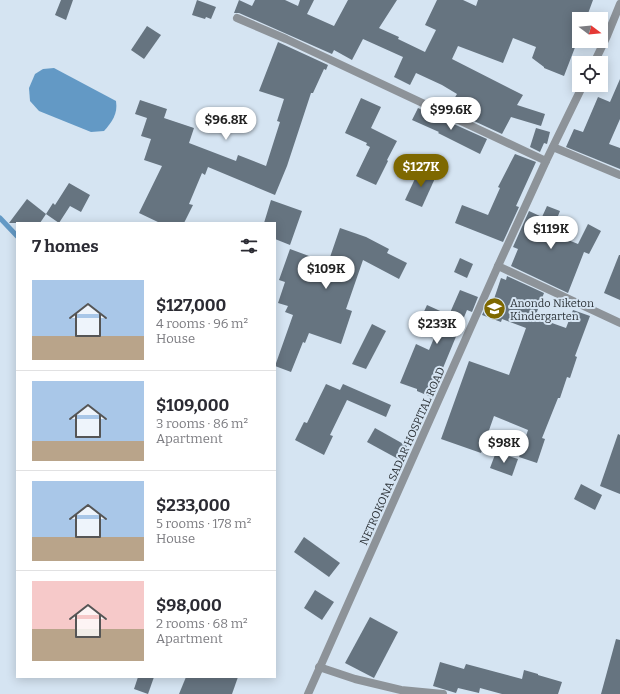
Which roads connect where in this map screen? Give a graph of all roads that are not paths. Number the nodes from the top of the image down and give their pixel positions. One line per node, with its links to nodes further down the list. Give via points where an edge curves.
1 (620, 4): 3 (street)
2 (237, 18): 6 (street)
3 (597, 56)
4 (580, 92): 5 (street, NETROKONA SADAR HOSPITAL ROAD)
5 (553, 147): 6 (street, NETROKONA SADAR HOSPITAL ROAD); 7 (street)
6 (546, 161): 8 (street, NETROKONA SADAR HOSPITAL ROAD)
7 (620, 175)
8 (498, 266): 9 (street); 10 (street, NETROKONA SADAR HOSPITAL ROAD)
9 (620, 323)
10 (319, 667): 11 (street, NETROKONA SADAR HOSPITAL ROAD); 12 (street, via 401,690)
11 (308, 694)
12 (443, 694)

